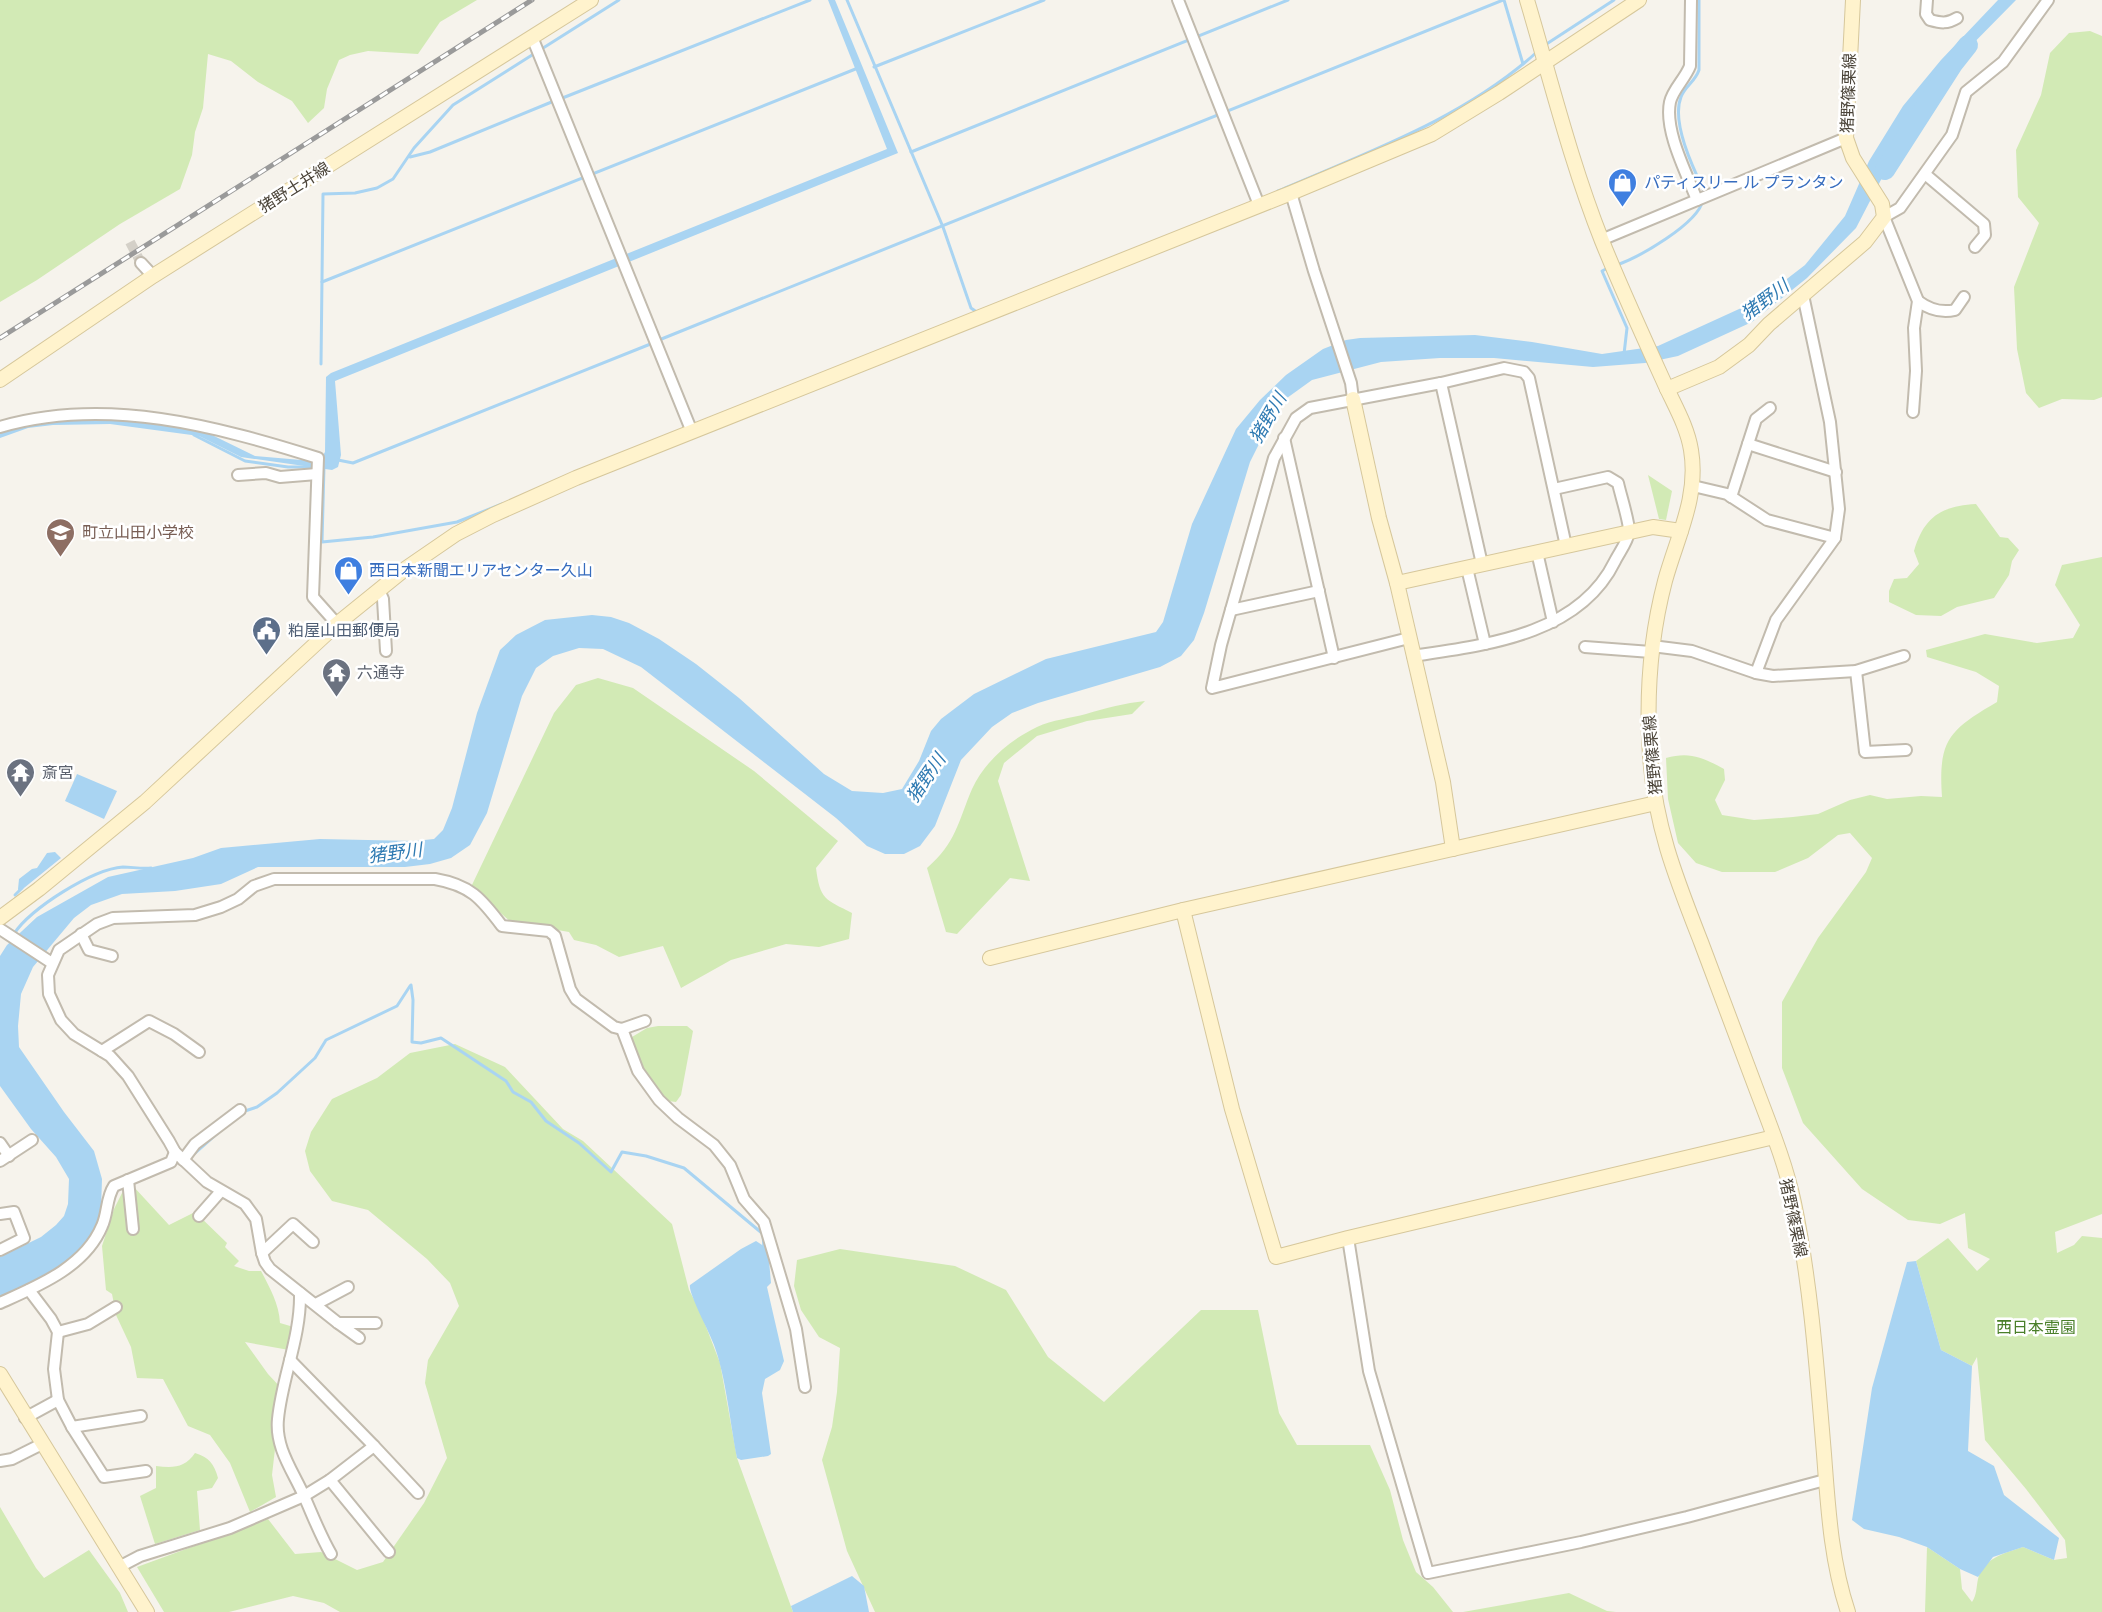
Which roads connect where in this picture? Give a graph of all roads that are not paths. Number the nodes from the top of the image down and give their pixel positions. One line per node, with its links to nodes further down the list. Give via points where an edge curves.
1 (591, 0): 10 (street, 猪野土井線)
2 (1178, 0): 16 (street)
3 (1527, 0): 11 (street)
4 (1639, 0): 11 (street)
5 (1691, 0): 15 (street, via 1690,66 1674,92 1669,111 1674,141)
6 (1853, 0): 12 (street, 猪野篠栗線)
7 (1928, 0): 9 (street, via 1926,14 1930,20 1941,23)
8 (2048, 0): 13 (street, via 2003,62 1966,92 1952,135)
9 (1957, 18)
10 (532, 37): 21 (street, 猪野土井線); 32 (street)
11 (1545, 61): 14 (street, via 1432,134); 18 (street, 猪野篠栗線)
12 (1846, 138): 15 (street); 17 (street, 猪野篠栗線)
13 (1925, 174): 17 (street, via 1900,208); 19 (street, via 1984,224 1985,235)
14 (1292, 193): 16 (street); 28 (street)
15 (1697, 200): 18 (street)
16 (1258, 205): 32 (street)
17 (1883, 210): 22 (street, via 1865,242); 24 (street)
18 (1601, 240): 27 (street, 猪野篠栗線)
19 (1975, 246)
20 (141, 263): 21 (street)
21 (153, 276): 25 (street, 猪野土井線)
22 (1803, 296): 27 (street, via 1719,367); 36 (street, via 1827,404)
23 (1964, 297): 24 (street, via 1956,310 1946,312)
24 (1918, 302): 30 (street)
25 (0, 380)
26 (1441, 382): 28 (street); 39 (street, via 1504,368 1524,372 1529,378); 46 (street)
27 (1667, 389): 38 (street, 猪野篠栗線, via 1689,440)
28 (1353, 399): 33 (street, via 1310,408 1296,418); 48 (street)
29 (1770, 408): 34 (street, via 1756,419)
30 (1913, 412)
31 (0, 427): 35 (street, via 65,414 172,419 318,458)
32 (692, 432): 49 (street, via 493,515 456,534)
33 (1284, 438): 50 (street); 51 (street, via 1274,458)
34 (1748, 444): 36 (street); 40 (street)
35 (317, 472): 37 (street, via 280,477); 53 (street, via 313,597)
36 (1836, 472): 43 (street, via 1839,509)
37 (238, 475)
38 (1693, 486): 40 (street); 41 (street, 猪野篠栗線)
39 (1554, 489): 42 (street, via 1608,477 1618,483); 44 (street)
40 (1731, 497): 43 (street, via 1767,520)
41 (1681, 531): 42 (street, via 1653,527); 57 (street, 猪野篠栗線, via 1665,582)
42 (1629, 532): 44 (street); 52 (street, via 1606,578 1581,605)
43 (1835, 538): 63 (street, via 1776,620)
44 (1566, 546): 45 (street)
45 (1537, 552): 46 (street); 52 (street)
46 (1482, 564): 47 (street)
47 (1467, 568): 48 (street); 55 (street)
48 (1397, 583): 54 (street)
49 (379, 590): 53 (street); 58 (street)
50 (1319, 591): 51 (street); 61 (street)
51 (1231, 610): 61 (street, via 1212,688)
52 (1553, 622): 55 (street)
53 (338, 624): 68 (street, via 145,802)
54 (1409, 638): 59 (street); 61 (street)
55 (1485, 644): 59 (street)
56 (1585, 647): 57 (street)
57 (1652, 649): 63 (street, via 1692,651); 65 (street, 猪野篠栗線, via 1648,722)
58 (386, 651)
59 (1413, 656): 66 (street, via 1443,782)
60 (1904, 656): 62 (street)
61 (1334, 658)
62 (1856, 670): 63 (street, via 1773,676); 64 (street, via 1865,752)
63 (1756, 673)
64 (1906, 750)
65 (1656, 803): 66 (street); 79 (street, 猪野篠栗線, via 1674,874)
66 (1453, 849): 67 (street)
67 (1183, 910): 72 (street); 89 (street, via 1232,1109 1276,1257)
68 (0, 918)
69 (0, 928): 73 (street)
70 (81, 934): 71 (street, via 89,950); 73 (street); 75 (street, via 113,918 195,915 222,907 254,886 274,879 453,882 485,903 502,926 549,931 555,936 576,999)
71 (112, 956)
72 (990, 958)
73 (47, 961): 76 (street, via 49,994 61,1020 74,1034)
74 (645, 1021): 75 (street)
75 (622, 1029): 105 (street, via 648,1086 678,1118 714,1145 730,1166 744,1199 764,1222 796,1329)
76 (102, 1051): 77 (street, via 149,1021); 82 (street, via 128,1076)
77 (199, 1052)
78 (240, 1110): 82 (street)
79 (1774, 1137): 89 (street); 115 (street, 猪野篠栗線, via 1793,1199 1801,1244)
80 (32, 1140): 83 (street)
81 (0, 1143): 83 (street)
82 (179, 1156): 84 (street); 85 (street)
83 (4, 1158)
84 (128, 1180): 88 (street); 94 (street, via 120,1182 110,1193 103,1224 93,1244 70,1267)
85 (221, 1191): 87 (street); 92 (street, via 245,1204 256,1219)
86 (0, 1214): 91 (street, via 14,1212 24,1238)
87 (199, 1216)
88 (133, 1229)
89 (1348, 1238): 115 (street, via 1369,1371 1428,1573 1677,1520)
90 (313, 1242): 92 (street, via 292,1224)
91 (0, 1250)
92 (262, 1253): 95 (street, via 270,1269)
93 (348, 1287): 97 (street)
94 (29, 1290): 96 (street); 101 (street)
95 (300, 1293): 97 (street); 103 (street)
96 (0, 1303)
97 (316, 1304): 99 (street)
98 (116, 1307): 101 (street, via 88,1324)
99 (338, 1323): 100 (street); 102 (street)
100 (376, 1323)
101 (58, 1332): 106 (street, via 54,1369)
102 (360, 1338)
103 (290, 1360): 111 (street); 117 (street, via 278,1436)
104 (0, 1374): 108 (street)
105 (805, 1387)
106 (58, 1400): 108 (street); 109 (street)
107 (141, 1416): 109 (street)
108 (25, 1418): 110 (street)
109 (72, 1427): 113 (street, via 105,1477)
110 (42, 1444): 112 (street); 120 (street)
111 (374, 1446): 114 (street); 116 (street)
112 (0, 1461)
113 (146, 1471)
114 (330, 1480): 117 (street); 118 (street)
115 (1825, 1480): 122 (street, 猪野篠栗線, via 1834,1556)
116 (418, 1493)
117 (304, 1497): 119 (street); 120 (street)
118 (389, 1552)
119 (332, 1554)
120 (119, 1567): 121 (street)
121 (147, 1612)
122 (1848, 1612)

